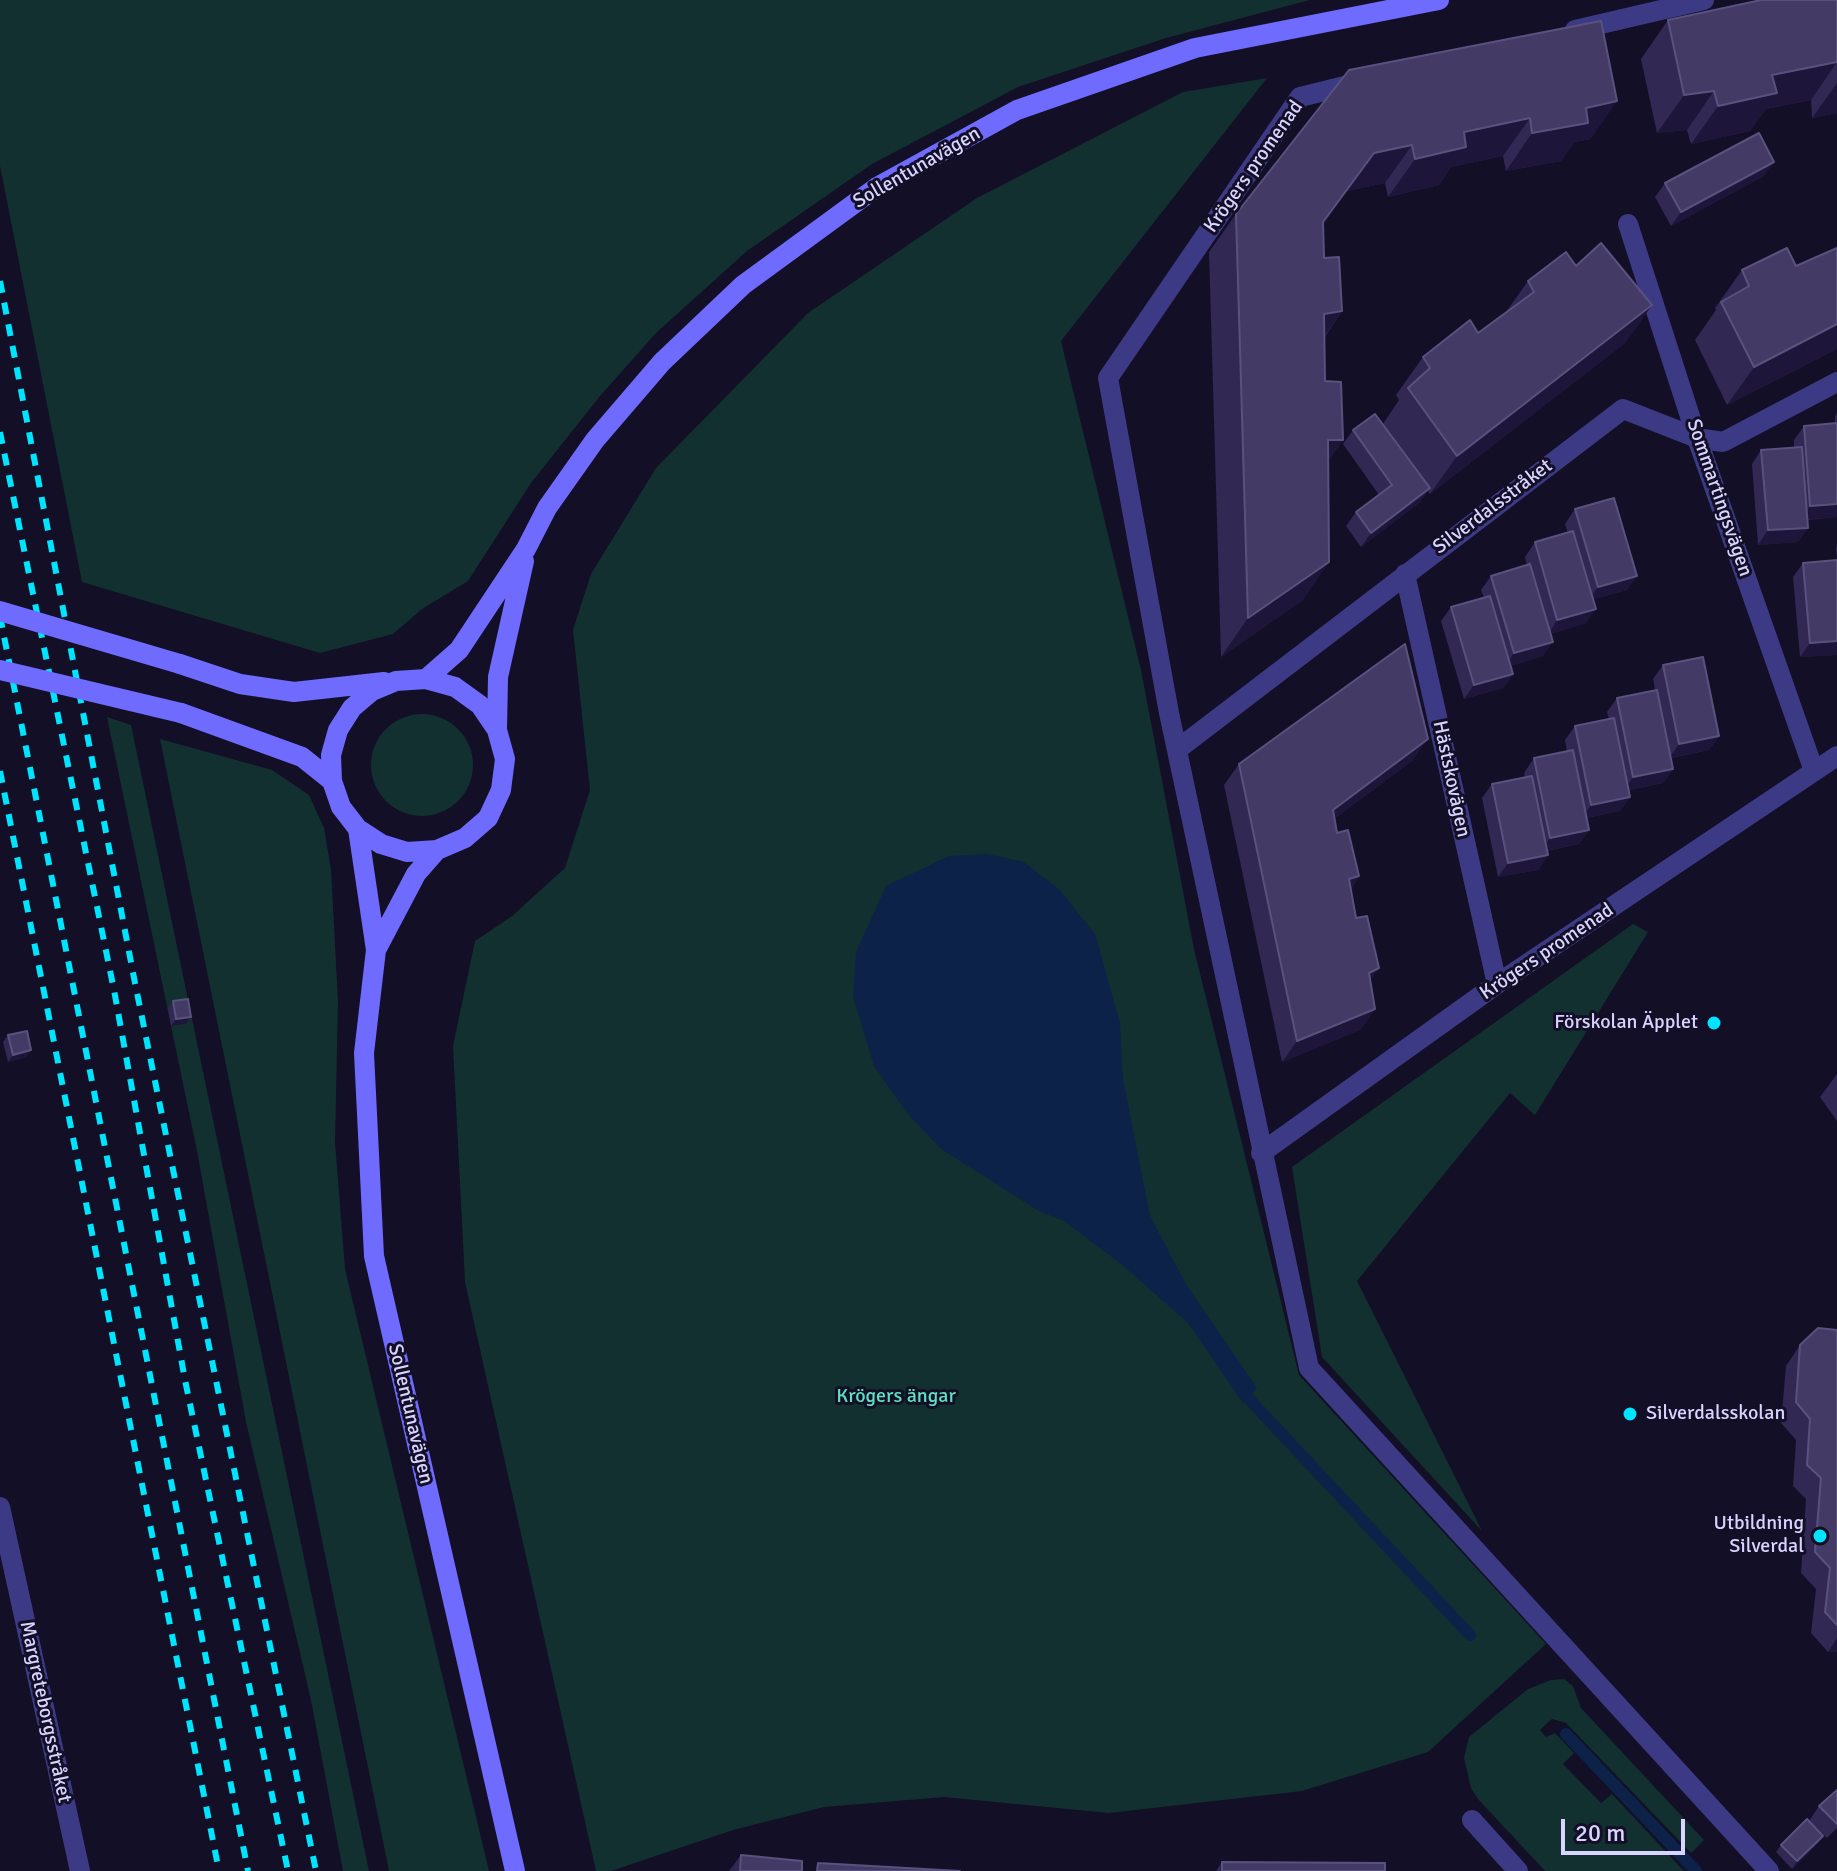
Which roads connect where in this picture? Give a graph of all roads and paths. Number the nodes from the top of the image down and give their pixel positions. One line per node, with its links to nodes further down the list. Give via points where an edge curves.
1 (1439, 0): 8 (street, Sollentunavägen, via 1195,48 1017,110 877,187 743,285 662,362 595,440 547,508)
2 (1704, 0): 3 (street)
3 (1561, 33)
4 (1376, 78): 15 (street, Krögers promenad, via 1300,97 1108,378)
5 (1628, 224): 7 (street, Sommartingsvägen)
6 (1837, 382): 7 (street, Silverdalsstråket, via 1723,442)
7 (1697, 438): 9 (street, Silverdalsstråket, via 1623,409); 17 (street, Sommartingsvägen)
8 (526, 549): 12 (street, Sollentunavägen, via 459,650); 14 (street, Sollentunavägen, via 498,677)
9 (1405, 574): 15 (street, Silverdalsstråket); 22 (street, Hästskovägen)
10 (0, 611): 13 (street, bridge, via 240,684 294,692)
11 (0, 670): 18 (street, bridge, via 181,713 302,757)
12 (426, 679): 13 (street, Sollentunavägen); 14 (street, Sollentunavägen, via 455,687 480,705)
13 (396, 681): 18 (street, Sollentunavägen, via 372,691 352,708 331,755)
14 (497, 730): 20 (street, Sollentunavägen, via 505,759 501,790 488,818 465,838)
15 (1178, 749): 23 (street)
16 (1837, 756): 17 (street, Krögers promenad)
17 (1814, 771): 22 (street, Krögers promenad)
18 (332, 781): 19 (street, Sollentunavägen, via 341,807)
19 (358, 829): 20 (street, Sollentunavägen, via 407,852); 21 (street, Sollentunavägen)
20 (437, 850): 21 (street, Sollentunavägen, via 416,874)
21 (376, 950): 27 (street, Sollentunavägen, via 364,1053 374,1256)
22 (1497, 984): 23 (street, Krögers promenad)
23 (1261, 1153): 29 (street, via 1309,1368)
24 (0, 1507): 26 (street, Margreteborgsstråket)
25 (1472, 1820): 28 (street)
26 (80, 1871)
27 (515, 1871)
28 (1518, 1871)
29 (1769, 1871)

